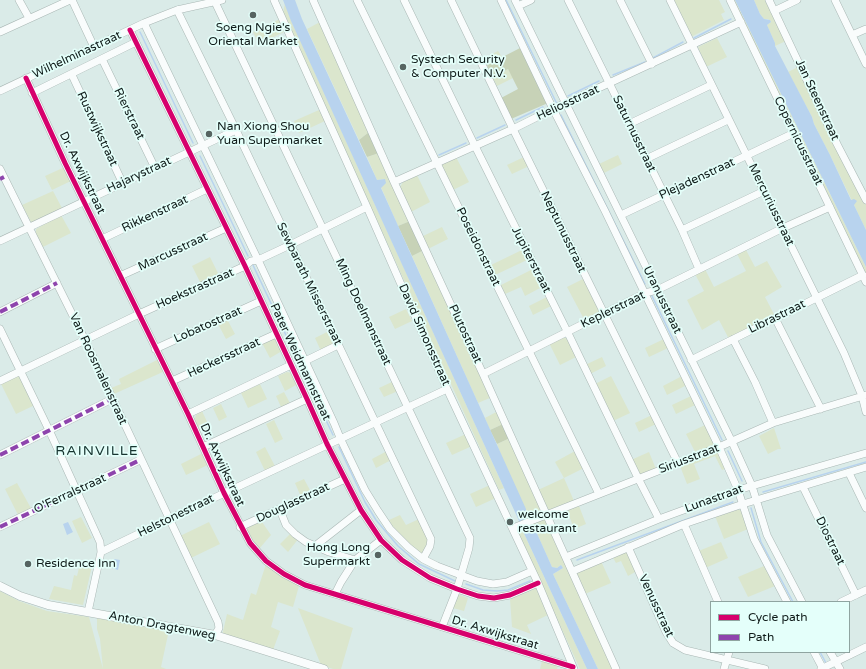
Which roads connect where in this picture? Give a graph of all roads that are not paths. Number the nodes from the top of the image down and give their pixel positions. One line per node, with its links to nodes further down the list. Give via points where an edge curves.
1 (19, 0): 22 (street)
2 (71, 0): 22 (street); 31 (street)
3 (222, 0): 18 (street, Wilhelminastraat)
4 (274, 0): 65 (street, David Simonsstraat)
5 (313, 0): 57 (street, Plutostraat)
6 (357, 0): 53 (street, Poseidonstraat)
7 (404, 0): 49 (street, Jupiterstraat)
8 (451, 0): 45 (street, Neptunusstraat)
9 (501, 0): 42 (street, Uranusstraat)
10 (531, 0): 19 (street)
11 (568, 0): 37 (street, Saturnusstraat)
12 (620, 0): 33 (street)
13 (670, 0): 30 (street, Mercuriusstraat)
14 (730, 0): 23 (street, Copernicusstraat)
15 (769, 0): 21 (street, Jan Steenstraat)
16 (797, 0): 21 (street)
17 (836, 0): 28 (street)
18 (215, 2): 20 (street, Wilhelminastraat); 70 (street, Ming Doelmanstraat)
19 (516, 3): 41 (street, Uranusstraat)
20 (177, 10): 24 (street, Wilhelminastraat); 46 (street, Sewbarath Misserstraat)
21 (774, 12): 61 (street, Jan Steenstraat, via 837,144)
22 (29, 18): 27 (street)
23 (741, 22): 30 (street, Heliosstraat); 47 (street, Copernicusstraat)
24 (144, 23): 26 (street, Wilhelminastraat); 48 (street, Pater Weidmannstraat)
25 (866, 29): 28 (street)
26 (130, 30): 29 (street, Pater Weidmannstraat); 31 (street, Wilhelminastraat)
27 (0, 32)
28 (852, 35): 34 (street)
29 (136, 42): 32 (street); 50 (street, Pater Weidmannstraat)
30 (692, 45): 33 (street, Heliosstraat); 38 (street, Mercuriusstraat)
31 (94, 47): 36 (street, Wilhelminastraat)
32 (102, 59): 35 (street); 54 (street, Rierstraat)
33 (652, 64): 37 (street, Heliosstraat)
34 (866, 64)
35 (72, 74): 40 (street); 58 (street, Rustwijkstraat)
36 (26, 78): 39 (street, Wilhelminastraat); 40 (street, Dr. Axwijkstraat)
37 (609, 83): 41 (street, Heliosstraat); 44 (street, Saturnusstraat)
38 (711, 85): 43 (street, Mercuriusstraat); 44 (street)
39 (0, 91)
40 (32, 93): 64 (street, Dr. Axwijkstraat)
41 (566, 103): 42 (street, Heliosstraat); 67 (street, Uranusstraat)
42 (553, 109): 45 (street, Heliosstraat); 83 (street, Uranusstraat)
43 (728, 120): 51 (street, Mercuriusstraat); 52 (street)
44 (629, 124): 52 (street, Saturnusstraat)
45 (513, 129): 49 (street, Heliosstraat); 88 (street, Neptunusstraat)
46 (236, 130): 48 (street, Hajarystraat); 75 (street, Sewbarath Misserstraat)
47 (794, 133): 51 (street, Plejadenstraat); 66 (street, Copernicusstraat)
48 (202, 146): 50 (street, Hajarystraat); 76 (street, Pater Weidmannstraat)
49 (475, 146): 53 (street, Heliosstraat); 91 (street, Jupiterstraat)
50 (189, 152): 54 (street, Hajarystraat); 59 (street, Pater Weidmannstraat)
51 (747, 155): 60 (street, Mercuriusstraat); 62 (street, Plejadenstraat)
52 (646, 158): 62 (street, Saturnusstraat)
53 (436, 163): 57 (street, Heliosstraat); 97 (street, Poseidonstraat)
54 (155, 168): 58 (street, Hajarystraat)
55 (0, 169): 56 (street, Van Roosmalenstraat)
56 (2, 178): 68 (street, Van Roosmalenstraat)
57 (394, 182): 102 (street, Plutostraat)
58 (123, 184): 64 (street, Hajarystraat)
59 (207, 189): 69 (street, Pater Weidmannstraat); 73 (street, Rikkenstraat)
60 (764, 191): 71 (street, Mercuriusstraat); 72 (street)
61 (864, 191): 63 (street, Jan Steenstraat)
62 (664, 194): 67 (street, Plejadenstraat); 72 (street, Saturnusstraat)
63 (866, 200)
64 (84, 201): 68 (street, Hajarystraat); 73 (street, Dr. Axwijkstraat)
65 (367, 207): 70 (street, Hoekstrastraat); 105 (street, David Simonsstraat)
66 (830, 207): 71 (street, Keplerstraat); 80 (street, Copernicusstraat)
67 (621, 215): 82 (street, Uranusstraat)
68 (29, 227): 74 (street, Hajarystraat); 81 (street, Van Roosmalenstraat)
69 (226, 228): 77 (street, Pater Weidmannstraat); 79 (street, Marcusstraat)
70 (323, 228): 75 (street, Hoekstrastraat); 109 (street, Ming Doelmanstraat)
71 (783, 228): 78 (street, Keplerstraat); 84 (street, Mercuriusstraat)
72 (682, 230): 78 (street, Saturnusstraat)
73 (102, 238): 79 (street, Dr. Axwijkstraat)
74 (0, 241)
75 (290, 245): 76 (street, Hoekstrastraat); 95 (street, Sewbarath Misserstraat)
76 (258, 260): 77 (street, Hoekstrastraat, via 251,261); 99 (street, Pater Weidmannstraat)
77 (245, 266): 85 (street, Pater Weidmannstraat); 87 (street, Hoekstrastraat)
78 (699, 269): 82 (street, Keplerstraat)
79 (120, 276): 87 (street, Dr. Axwijkstraat)
80 (864, 278): 84 (street, Librastraat)
81 (57, 283): 86 (street); 94 (street, Van Roosmalenstraat)
82 (657, 290): 83 (street, Keplerstraat); 98 (street, Uranusstraat)
83 (645, 293): 88 (street, Keplerstraat); 120 (street, Uranusstraat)
84 (816, 298): 89 (street, Librastraat); 106 (street, Mercuriusstraat)
85 (261, 301): 92 (street, Pater Weidmannstraat); 96 (street, Lobatostraat)
86 (0, 312)
87 (139, 314): 94 (street, Hoekstrastraat); 96 (street, Dr. Axwijkstraat)
88 (604, 314): 91 (street, Keplerstraat); 124 (street, Neptunusstraat)
89 (775, 318): 93 (street, Librastraat); 110 (street)
90 (0, 329): 101 (street)
91 (567, 332): 97 (street, Keplerstraat); 127 (street, Jupiterstraat)
92 (276, 334): 100 (street, Pater Weidmannstraat); 104 (street, Heckersstraat)
93 (733, 339): 98 (street, Librastraat); 113 (street)
94 (85, 340): 101 (street, Hoekstrastraat); 107 (street, Van Roosmalenstraat)
95 (338, 345): 99 (street); 114 (street, Sewbarath Misserstraat)
96 (155, 349): 104 (street, Dr. Axwijkstraat)
97 (530, 350): 102 (street, Keplerstraat); 134 (street, Poseidonstraat)
98 (691, 360): 117 (street, Uranusstraat)
99 (305, 361): 116 (street, Pater Weidmannstraat)
100 (291, 365): 108 (street, Pater Weidmannstraat); 112 (street)
101 (21, 371): 103 (street, Hoekstrastraat); 115 (street)
102 (483, 374): 140 (street, Plutostraat)
103 (0, 381)
104 (172, 382): 112 (street, Dr. Axwijkstraat)
105 (447, 389): 109 (street, Helstonestraat); 146 (street, David Simonsstraat)
106 (864, 395): 110 (street, Siriusstraat); 111 (street, Mercuriusstraat)
107 (112, 399): 115 (street); 123 (street, Van Roosmalenstraat)
108 (307, 399): 118 (street, Pater Weidmannstraat); 119 (street)
109 (407, 407): 114 (street, Helstonestraat); 156 (street, Ming Doelmanstraat, via 470,538)
110 (821, 409): 113 (street, Siriusstraat)
111 (866, 412)
112 (188, 414): 119 (street, Dr. Axwijkstraat)
113 (773, 423): 117 (street, Siriusstraat)
114 (375, 424): 116 (street, Helstonestraat); 152 (street, Sewbarath Misserstraat, via 431,539)
115 (49, 430): 122 (street); 132 (street)
116 (341, 440): 118 (street, Helstonestraat); 152 (street, Pater Weidmannstraat, via 378,512 390,529)
117 (732, 442): 120 (street, Siriusstraat); 129 (street, Uranusstraat)
118 (327, 444): 128 (street, Pater Weidmannstraat); 133 (street, Helstonestraat)
119 (203, 447): 133 (street, Dr. Axwijkstraat)
120 (719, 447): 124 (street, Siriusstraat); 131 (street, Uranusstraat)
121 (866, 453): 129 (street, Lunastraat)
122 (0, 455)
123 (140, 460): 132 (street, O'Ferralstraat); 141 (street, Van Roosmalenstraat)
124 (678, 462): 127 (street, Siriusstraat)
125 (866, 467): 126 (street, Lunastraat)
126 (849, 472): 130 (street, Lunastraat); 137 (street)
127 (638, 478): 134 (street, Siriusstraat); 142 (street, Jupiterstraat)
128 (345, 479): 138 (street, Douglasstraat); 139 (street, Pater Weidmannstraat)
129 (752, 486): 131 (street, Lunastraat); 135 (street, Uranusstraat)
130 (803, 487): 135 (street, Lunastraat); 162 (street, Diostraat)
131 (738, 490): 136 (street, Uranusstraat); 142 (street, Lunastraat)
132 (76, 491): 144 (street, O'Ferralstraat); 150 (street, via 98,537)
133 (224, 493): 141 (street, Helstonestraat); 145 (street, Dr. Axwijkstraat)
134 (599, 494): 140 (street, Siriusstraat)
135 (757, 500): 136 (street, Lunastraat); 165 (street, Uranusstraat, via 767,535)
136 (743, 504): 143 (street, Lunastraat); 164 (street, Uranusstraat, via 754,539)
137 (866, 508)
138 (280, 510): 145 (street, Douglasstraat); 148 (street, via 286,524 295,534)
139 (361, 510): 147 (street, Pater Weidmannstraat); 148 (street)
140 (547, 515): 146 (street, Siriusstraat); 151 (street, Plutostraat)
141 (169, 519): 150 (street, Helstonestraat); 169 (street, Van Roosmalenstraat, via 218,622 219,631)
142 (660, 519): 151 (street, Lunastraat)
143 (684, 524): 149 (street, Lunastraat); 163 (street)
144 (0, 527)
145 (240, 527): 161 (street, Dr. Axwijkstraat, via 266,561 284,574)
146 (515, 527): 154 (street, David Simonsstraat)
147 (381, 540): 153 (street); 159 (street, Pater Weidmannstraat, via 402,560 430,578)
148 (315, 546): 153 (street)
149 (628, 547): 155 (street, Lunastraat); 174 (street, Venusstraat, via 673,643 685,650)
150 (101, 552): 167 (street)
151 (566, 557): 155 (street, Plutostraat)
152 (423, 559): 156 (street, Pater Weidmannstraat)
153 (356, 560): 161 (street)
154 (532, 571): 156 (street, Pater Weidmannstraat, via 507,582 493,584); 157 (street, David Simonsstraat)
155 (572, 571): 178 (street, Plutostraat)
156 (460, 575): 159 (street, Ming Doelmanstraat)
157 (538, 583): 159 (street, Pater Weidmannstraat, via 510,595 494,598); 176 (street, David Simonsstraat)
158 (0, 586): 167 (main road, Anton Dragtenweg, via 48,605)
159 (457, 589): 168 (street, Ming Doelmanstraat)
160 (866, 590): 162 (street)
161 (335, 594): 168 (street, Dr. Axwijkstraat)
162 (856, 595): 166 (street)
163 (718, 601)
164 (786, 601)
165 (801, 601)
166 (843, 601)
167 (88, 612): 169 (main road, Anton Dragtenweg)
168 (442, 627): 176 (street, Dr. Axwijkstraat)
169 (216, 635): 177 (main road, Anton Dragtenweg)
170 (866, 647): 175 (street)
171 (730, 653): 174 (street)
172 (814, 653): 181 (street)
173 (831, 653): 175 (street)
174 (727, 660): 179 (street); 180 (street, Venusstraat)
175 (836, 661): 181 (street); 182 (street)
176 (573, 668)
177 (324, 669)
178 (616, 669)
179 (724, 669)
180 (765, 669)
181 (822, 669)
182 (840, 669)

